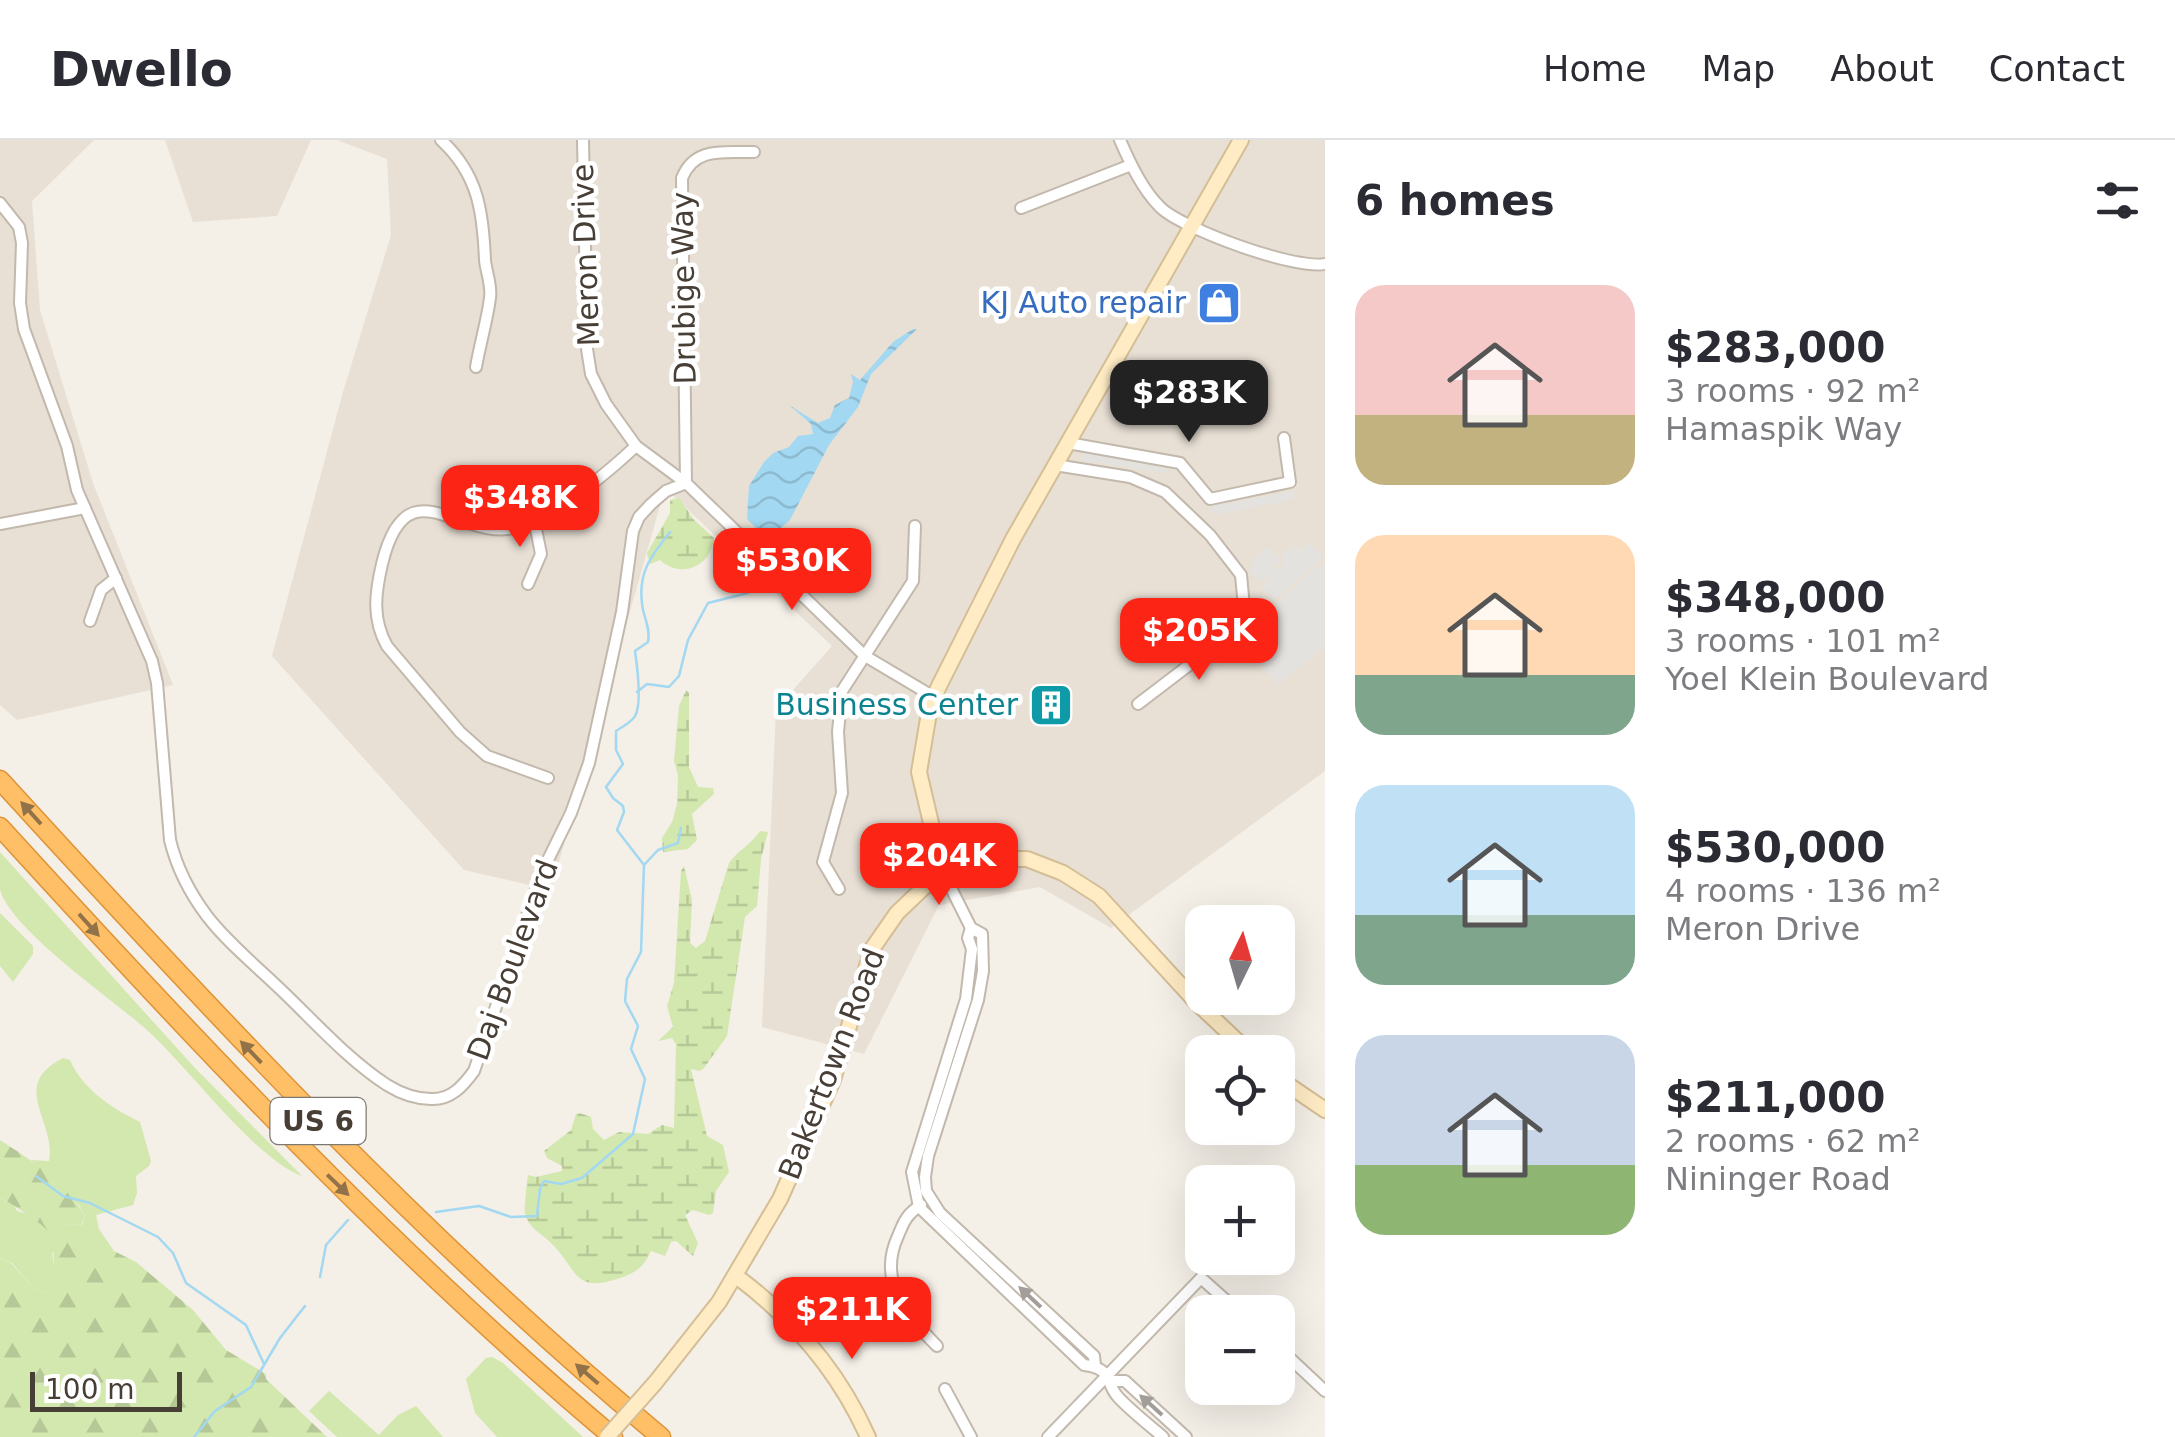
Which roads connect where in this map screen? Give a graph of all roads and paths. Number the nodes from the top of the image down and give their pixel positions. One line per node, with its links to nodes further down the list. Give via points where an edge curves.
1 (441, 140): 11 (street, via 476,186 483,217 491,293)
2 (583, 140): 14 (street, Meron Drive, via 586,349 606,404)
3 (1120, 140): 6 (street)
4 (1240, 140): 9 (main road)
5 (754, 152): 16 (street, Drubige Way, via 702,155 688,163 682,178)
6 (1131, 165): 8 (street); 9 (street, via 1156,204)
7 (0, 203): 17 (street, via 18,227 24,329)
8 (1021, 208)
9 (1191, 227): 10 (street, via 1288,263); 13 (main road)
10 (1325, 264)
11 (476, 366)
12 (1284, 438): 13 (street, via 1290,482 1210,499 1180,463)
13 (1068, 443): 15 (main road)
14 (636, 446): 16 (street, Meron Drive); 18 (street, via 598,482)
15 (1055, 465): 25 (main road); 26 (street, via 1130,477 1174,498 1241,575 1244,607 1235,630)
16 (686, 482): 21 (street, Daj Boulevard, via 651,504 633,531 589,763 542,872 474,1072 460,1090 436,1100 389,1086 354,1058 209,919 186,886 170,840 157,683); 24 (street, Meron Drive)
17 (85, 508): 19 (street); 21 (street)
18 (534, 518): 22 (street, via 541,554); 27 (street, via 492,532 440,511 407,517 391,534 375,608 387,646 460,732 488,756)
19 (0, 524)
20 (915, 526): 24 (street, via 913,581)
21 (116, 578): 23 (street, via 100,590)
22 (528, 584)
23 (90, 622)
24 (865, 656): 25 (street, Meron Drive); 31 (street, via 842,691 842,792 823,862)
25 (934, 697): 30 (main road, via 920,772)
26 (1138, 704)
27 (548, 778)
28 (0, 780): 49 (highway, US 6, one-way to 28, via 348,1151)
29 (0, 827): 48 (highway, US 6, one-way to 48, via 317,1164)
30 (942, 870): 32 (street); 33 (main road, via 984,859 1027,859 1082,882); 38 (main road, Bakertown Road, via 896,913 872,949 822,1109)
31 (838, 889)
32 (971, 928): 36 (street, via 982,934 983,971 928,1156); 37 (street, via 966,999 912,1172)
33 (1231, 1035)
34 (1295, 1092): 35 (main road)
35 (1325, 1110)
36 (930, 1200): 37 (street); 44 (street, one-way to 36, via 1094,1356)
37 (919, 1207): 42 (street, via 908,1213 890,1269 894,1292); 44 (street, via 1084,1365)
38 (736, 1276): 48 (main road, Bakertown Road, bridge); 50 (main road, via 820,1356)
39 (1185, 1295): 45 (street)
40 (1185, 1295): 41 (street, via 1201,1278)
41 (1220, 1295)
42 (937, 1346)
43 (1295, 1363): 47 (street)
44 (1095, 1366): 45 (street)
45 (1109, 1378): 52 (street); 53 (street, via 1114,1393); 54 (street, one-way to 45, via 1125,1382)
46 (944, 1389): 51 (street)
47 (1325, 1390)
48 (610, 1437)
49 (661, 1437)
50 (868, 1437)
51 (972, 1437)
52 (1048, 1437)
53 (1163, 1437)
54 (1186, 1437)

